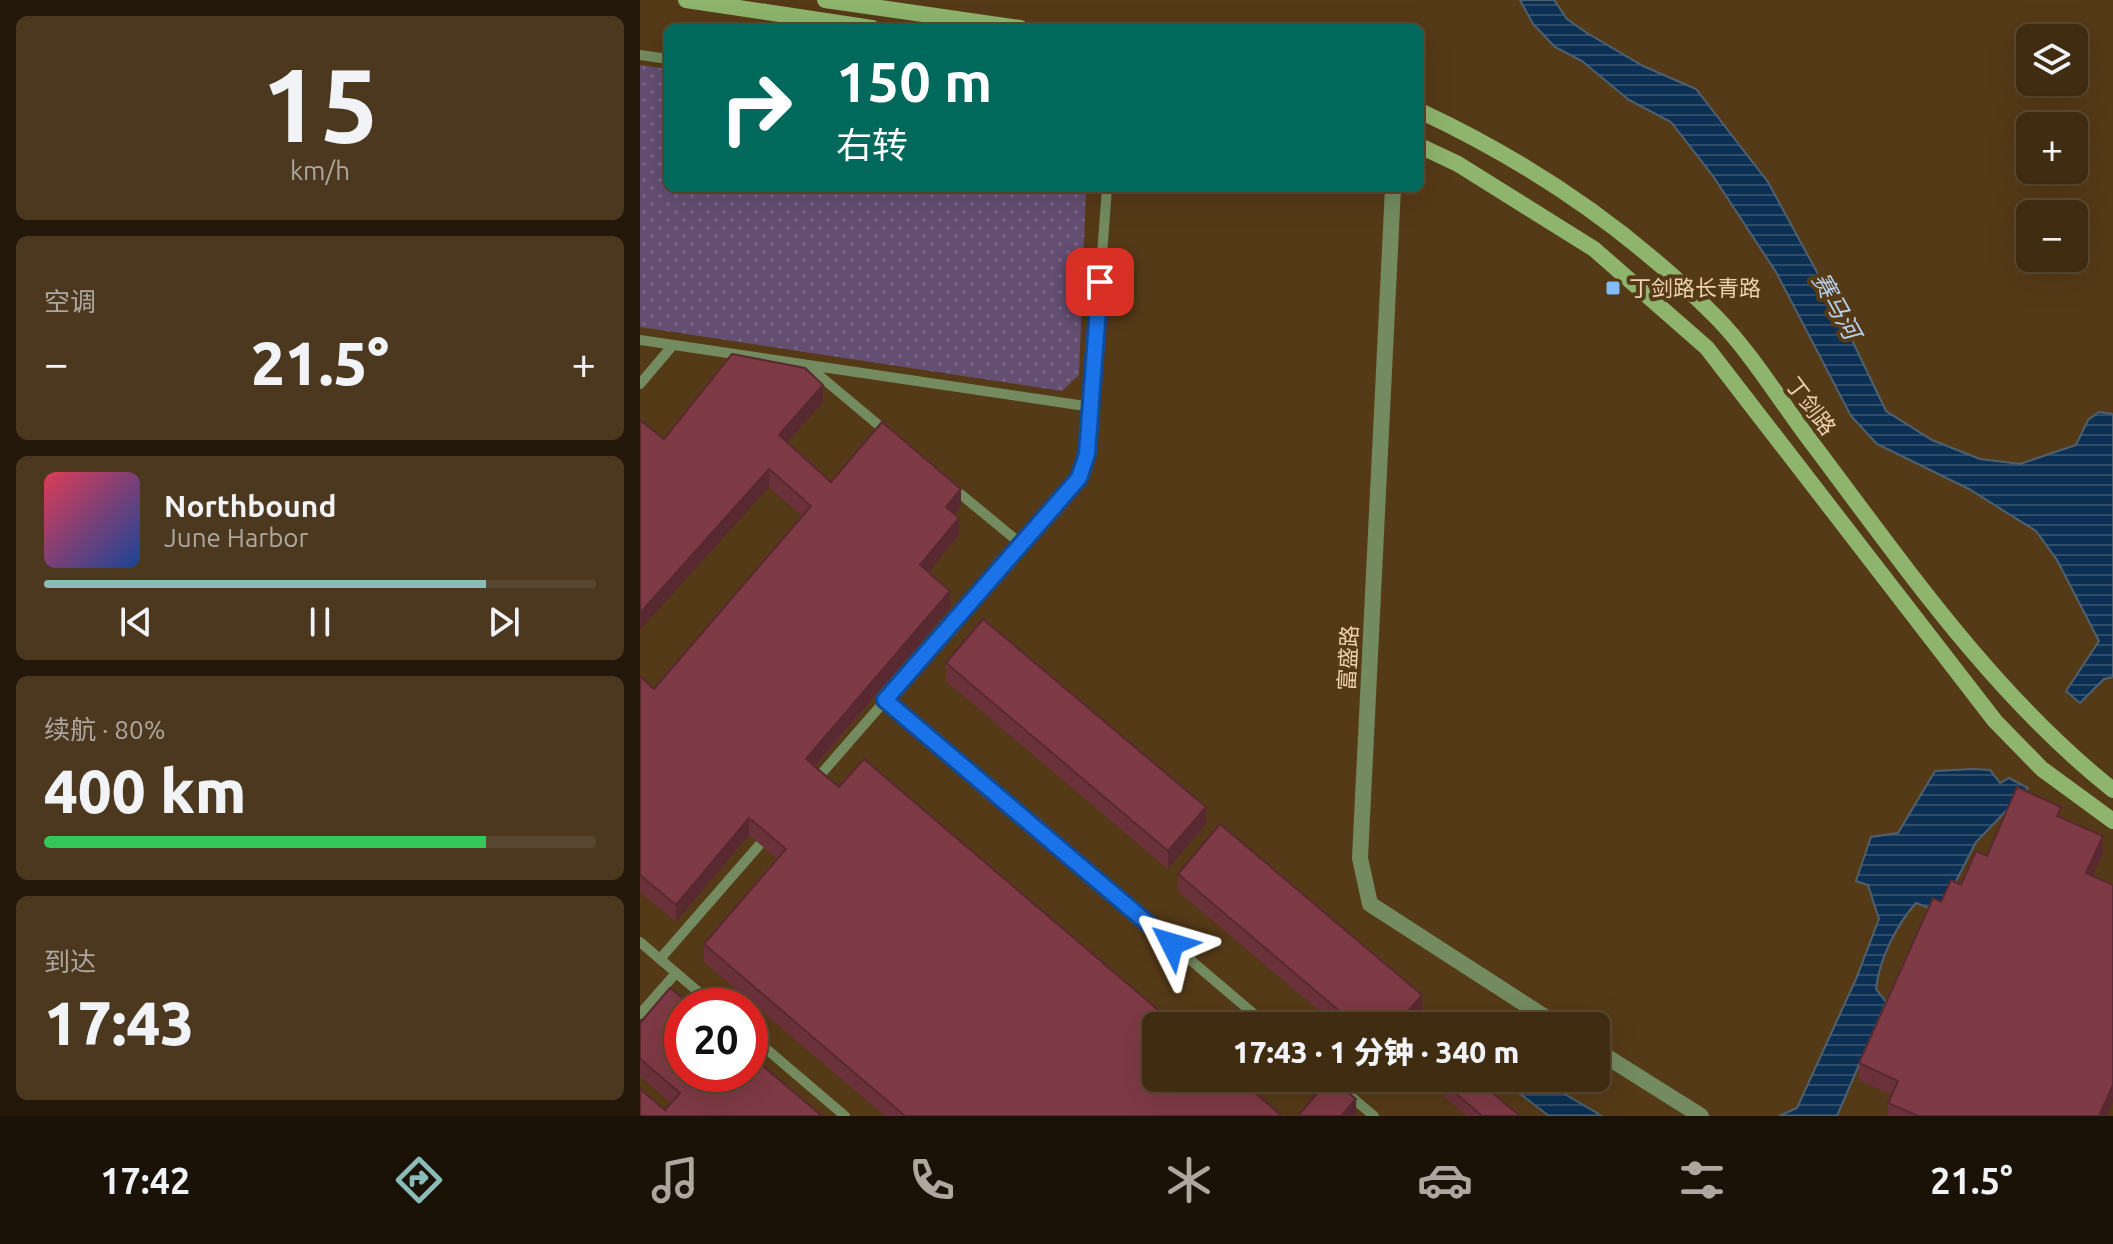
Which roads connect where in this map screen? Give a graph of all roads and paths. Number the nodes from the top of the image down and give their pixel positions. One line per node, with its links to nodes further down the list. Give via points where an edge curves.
1 (686, 0): 3 (main road)
2 (825, 0): 5 (main road)
3 (719, 2): 4 (main road)
4 (848, 24)
5 (992, 24)
6 (640, 55): 7 (lane)
7 (664, 58)
8 (1424, 113): 21 (main road, 丁剑路, via 1473,136 1603,218 1718,319 2017,704)
9 (1424, 148): 23 (main road, 丁剑路, via 1594,249 1707,348 1995,721 2042,769)
10 (1107, 192): 16 (lane)
11 (1393, 192): 30 (street, 富盛路, via 1360,858 1370,904)
12 (640, 340): 13 (lane)
13 (673, 345): 14 (lane); 15 (lane)
14 (807, 364): 16 (lane); 17 (lane)
15 (640, 384)
16 (1092, 407): 19 (lane, via 1079,478)
17 (902, 444)
18 (938, 474): 19 (lane)
19 (1021, 544): 20 (lane)
20 (885, 700): 22 (lane); 29 (lane)
21 (2113, 790)
22 (804, 793)
23 (2113, 821)
24 (777, 824): 26 (lane)
25 (640, 942): 26 (lane)
26 (660, 959): 27 (lane)
27 (676, 973): 28 (lane); 31 (lane)
28 (694, 988)
29 (1252, 1012)
30 (1537, 1012)
31 (640, 1014)
32 (768, 1050): 35 (lane)
33 (1610, 1059): 37 (street)
34 (1346, 1092): 36 (lane)
35 (845, 1116)
36 (1374, 1116)
37 (1701, 1116)

